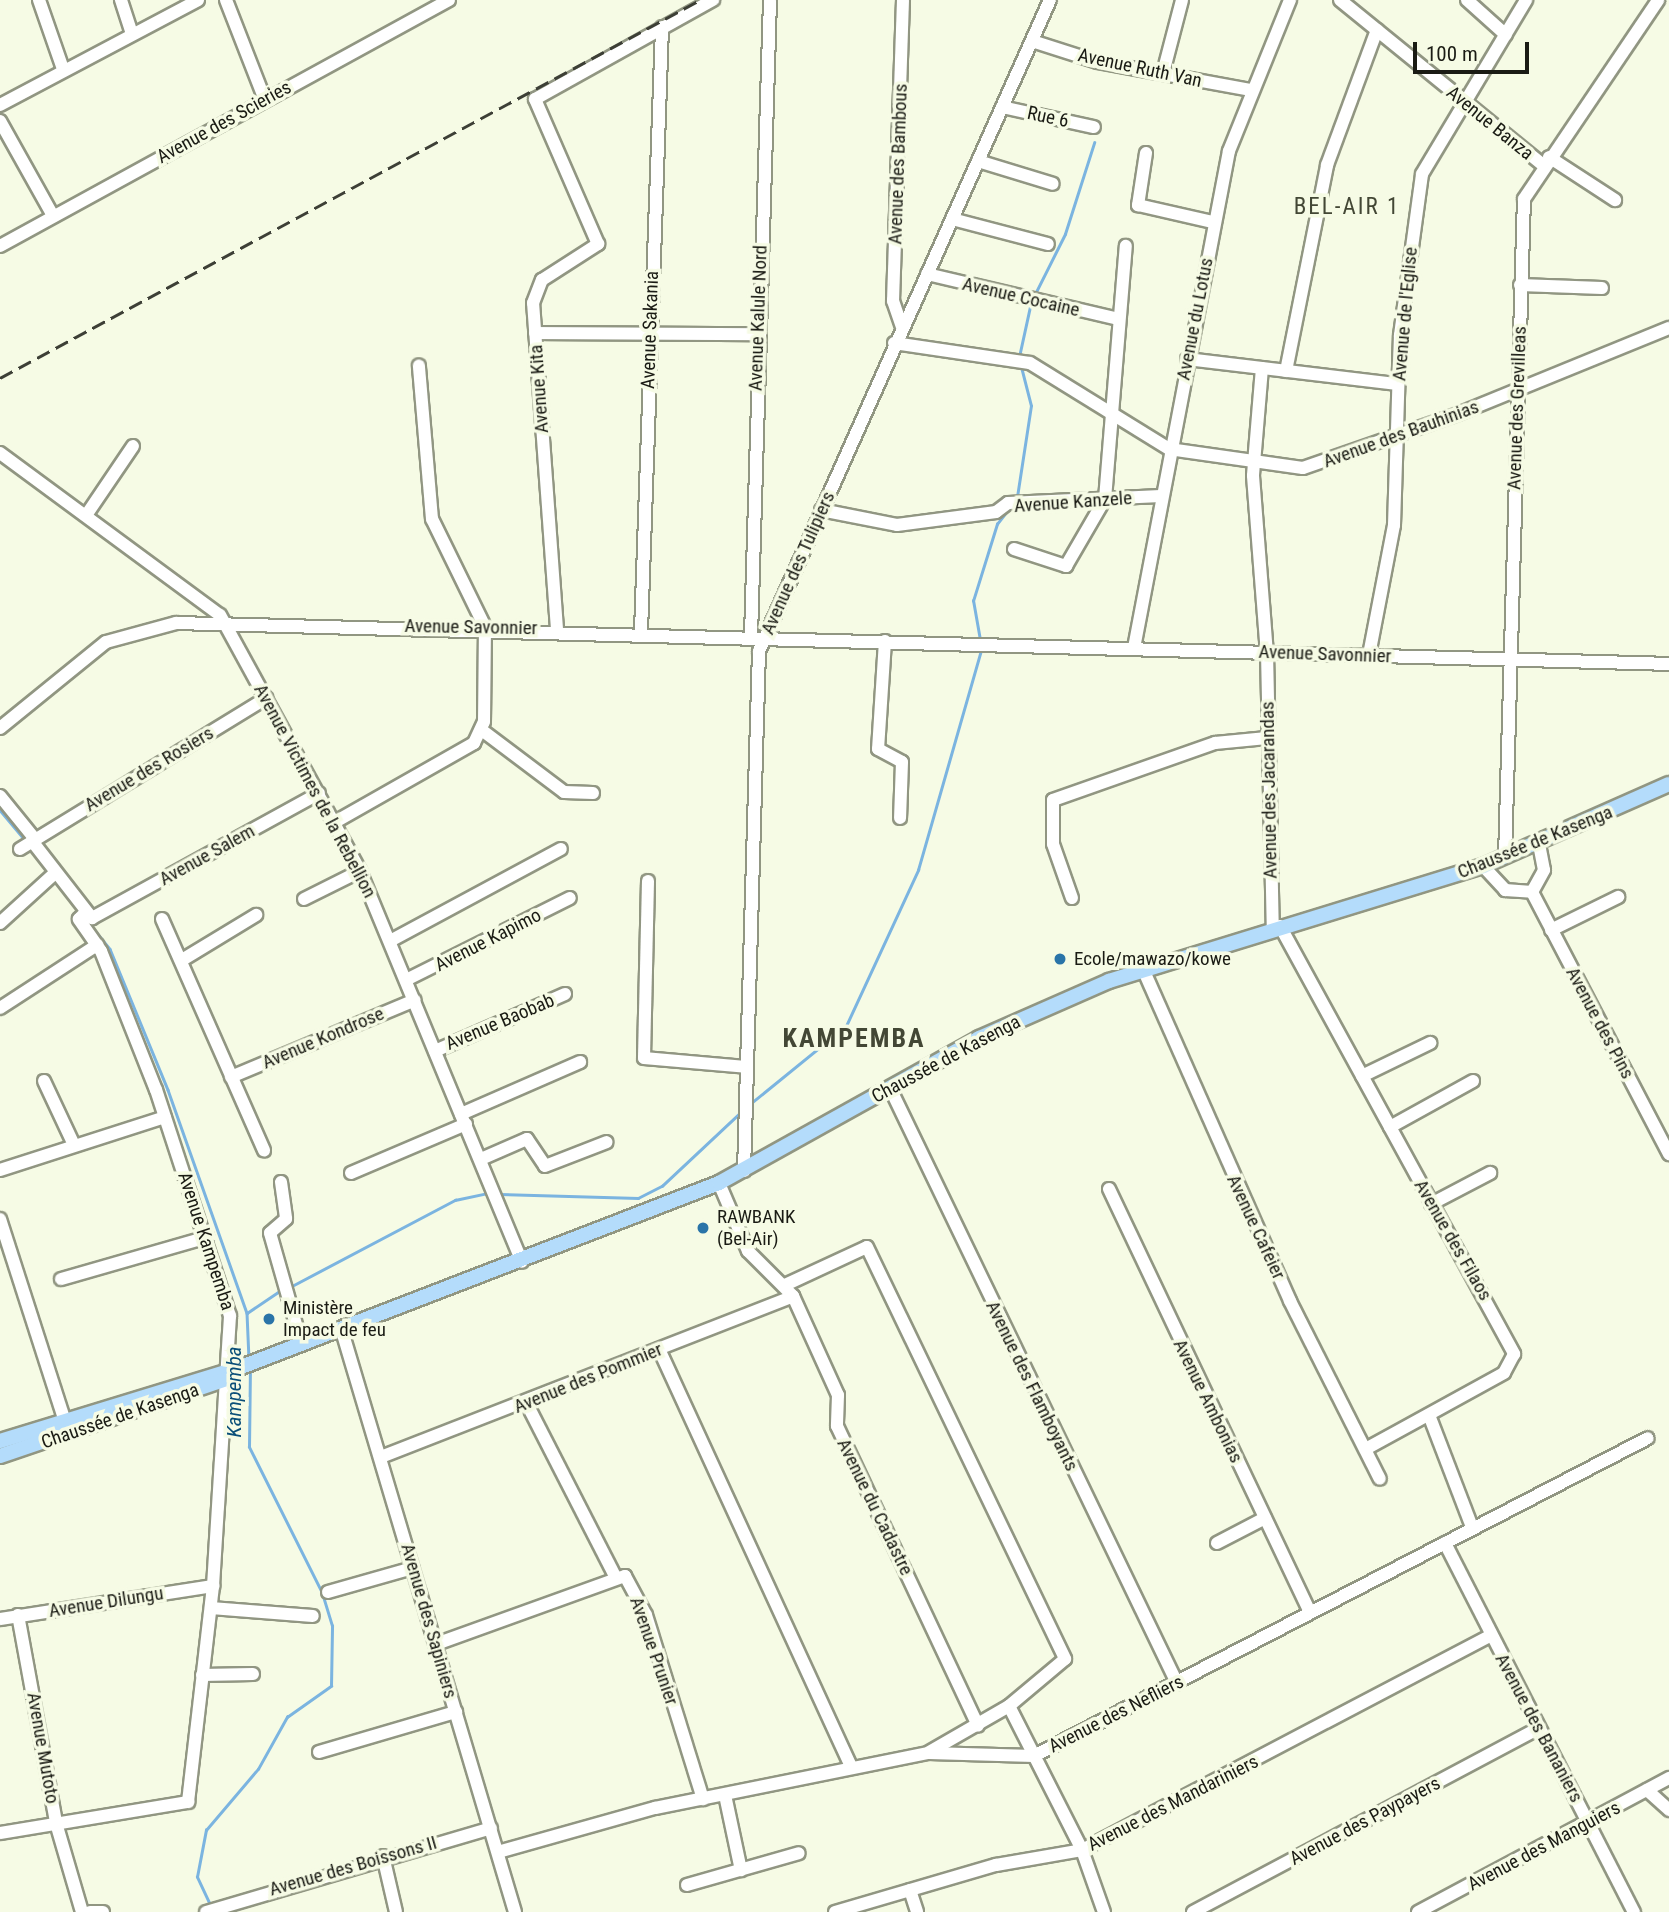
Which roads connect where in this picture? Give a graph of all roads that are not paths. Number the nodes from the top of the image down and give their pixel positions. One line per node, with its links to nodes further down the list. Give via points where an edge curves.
1 (39, 0): 23 (street)
2 (121, 0): 20 (street)
3 (165, 0): 17 (street)
4 (198, 0): 17 (street)
5 (226, 0): 26 (street)
6 (449, 0): 26 (street, Avenue des Scieries)
7 (713, 0): 18 (street)
8 (770, 0): 51 (street, Avenue Kalule Nord)
9 (903, 0): 47 (street, Avenue des Bambous, via 893,301)
10 (1050, 0): 22 (street, Avenue des Tulipiers)
11 (1182, 0): 24 (street)
12 (1290, 0): 25 (street, Avenue du Lotus)
13 (1340, 0): 19 (street, Avenue Banza)
14 (1467, 0): 21 (street)
15 (1526, 0): 21 (street, Avenue de l'Eglise)
16 (1658, 0): 34 (street, Avenue des Grevilleas)
17 (170, 14): 20 (street)
18 (662, 27): 49 (street, Avenue Sakania); 50 (street, Avenue Kita, via 535,99 577,186 598,244 542,280 533,303)
19 (1377, 30): 27 (street, Avenue Banza); 56 (street, via 1327,164)
20 (132, 33): 23 (street)
21 (1506, 35): 27 (street, Avenue de l'Eglise)
22 (1032, 41): 24 (street, Avenue Ruth Van, via 1098,62); 29 (street, Avenue des Tulipiers)
23 (63, 69): 28 (street)
24 (1163, 73): 25 (street, Avenue Ruth Van)
25 (1251, 90): 39 (street, Avenue du Lotus)
26 (265, 100): 37 (street, Avenue des Scieries)
27 (1464, 101): 34 (street, Avenue Banza); 57 (street, Avenue de l'Eglise, via 1422,174)
28 (0, 105)
29 (1002, 107): 31 (street, Rue 6); 33 (street, Avenue des Tulipiers)
30 (0, 121): 37 (street)
31 (1094, 127)
32 (1146, 153): 39 (street, via 1138,205)
33 (978, 161): 35 (street); 38 (street, Avenue des Tulipiers)
34 (1546, 161): 36 (street, Avenue Banza); 44 (street, Avenue des Grevilleas, via 1524,199)
35 (1053, 184)
36 (1615, 200)
37 (53, 216): 41 (street, Avenue des Scieries)
38 (952, 219): 40 (street); 43 (street, Avenue des Tulipiers)
39 (1213, 222): 53 (street, Avenue du Lotus)
40 (1048, 244)
41 (0, 246)
42 (1126, 246): 46 (street)
43 (927, 274): 46 (street, Avenue Cocaine, via 1031,302); 47 (street, Avenue des Tulipiers)
44 (1520, 285): 45 (street); 58 (street, Avenue des Grevilleas)
45 (1602, 288)
46 (1115, 318): 59 (street)
47 (902, 327): 52 (street, Avenue des Tulipiers)
48 (1669, 328): 58 (street, Avenue des Bauhinias)
49 (650, 332): 50 (street); 51 (street); 73 (street, Avenue Sakania)
50 (535, 333): 72 (street, Avenue Kita)
51 (758, 334): 74 (street, Avenue Kalule Nord)
52 (894, 343): 59 (street, Avenue des Bauhinias, via 1017,360); 67 (street, Avenue des Tulipiers)
53 (1187, 359): 55 (street); 62 (street, Avenue du Lotus)
54 (419, 366): 71 (street, via 432,519)
55 (1262, 368): 56 (street); 64 (street, Avenue des Jacarandas)
56 (1286, 371): 57 (street)
57 (1398, 384): 60 (street, Avenue de l'Eglise)
58 (1517, 391): 60 (street, Avenue des Bauhinias); 80 (street, Avenue des Grevilleas)
59 (1110, 408): 62 (street, Avenue des Bauhinias); 66 (street)
60 (1397, 438): 64 (street, Avenue des Bauhinias, via 1309,468); 79 (street, Avenue de l'Eglise, via 1393,533)
61 (133, 446): 68 (street)
62 (1169, 449): 64 (street, Avenue des Bauhinias); 65 (street, Avenue du Lotus)
63 (0, 453): 68 (street, Avenue Victimes de la Rebellion)
64 (1253, 461): 78 (street, Avenue des Jacarandas)
65 (1161, 496): 66 (street, Avenue Kanzele); 77 (street, Avenue du Lotus)
66 (1105, 499): 67 (street, Avenue Kanzele, via 1010,503 996,512 897,526); 69 (street, via 1066,566)
67 (821, 510): 75 (street, Avenue des Tulipiers)
68 (87, 514): 70 (street, Avenue Victimes de la Rebellion, via 211,603)
69 (1014, 549)
70 (224, 622): 71 (street, Avenue Savonnier); 82 (street, Avenue Victimes de la Rebellion); 83 (street, Avenue Savonnier, via 149,626 106,642)
71 (485, 627): 72 (street, Avenue Savonnier); 84 (street)
72 (556, 629): 73 (street, Avenue Savonnier)
73 (641, 632): 74 (street, Avenue Savonnier)
74 (751, 636): 75 (street, Avenue Savonnier)
75 (766, 636): 76 (street, Avenue Savonnier); 122 (street, Avenue des Tulipiers, via 758,657)
76 (885, 641): 77 (street, Avenue Savonnier); 90 (street, via 878,750 902,762)
77 (1134, 648): 78 (street, Avenue Savonnier)
78 (1266, 652): 79 (street, Avenue Savonnier); 85 (street, Avenue des Jacarandas)
79 (1369, 655): 80 (street, Avenue Savonnier)
80 (1510, 660): 81 (street, Avenue Savonnier); 95 (street, Avenue des Grevilleas)
81 (1669, 664)
82 (266, 698): 87 (street, Avenue Victimes de la Rebellion); 92 (street, Avenue des Rosiers)
83 (0, 728)
84 (483, 731): 88 (street, via 564,792); 91 (street, via 468,747)
85 (1267, 738): 103 (street, via 1215,743 1053,800 1053,844); 109 (street, Avenue des Jacarandas)
86 (1669, 784): 93 (main road, Chaussée de Kasenga)
87 (319, 793): 91 (street, Avenue Victimes de la Rebellion); 105 (street, Avenue Salem)
88 (593, 793)
89 (0, 796): 92 (street, Avenue Kampemba)
90 (901, 818)
91 (335, 822): 97 (street, Avenue Victimes de la Rebellion)
92 (28, 844): 98 (street, Avenue Kampemba)
93 (1539, 844): 95 (main road, Chaussée de Kasenga); 100 (street, via 1544,870)
94 (562, 849): 111 (street)
95 (1506, 857): 96 (main road, Chaussée de Kasenga)
96 (1483, 866): 100 (street, via 1505,890); 109 (main road, Chaussée de Kasenga)
97 (360, 871): 104 (street); 111 (street, Avenue Victimes de la Rebellion)
98 (52, 876): 105 (street, Avenue Kampemba); 108 (street)
99 (648, 881): 122 (street, via 644,1058)
100 (1531, 892): 110 (street, Avenue des Pins)
101 (1618, 897): 110 (street)
102 (570, 898): 115 (street, Avenue Kapimo)
103 (1072, 898)
104 (304, 899)
105 (86, 915): 112 (street, Avenue Kampemba)
106 (256, 915): 113 (street)
107 (162, 919): 113 (street)
108 (0, 923)
109 (1276, 928): 114 (main road, Chaussée de Kasenga); 123 (street, Avenue des Filaos)
110 (1551, 930): 131 (street, Avenue des Pins)
111 (390, 941): 115 (street, Avenue Victimes de la Rebellion)
112 (97, 944): 118 (street); 128 (street, Avenue Kampemba)
113 (182, 960): 124 (street)
114 (1143, 969): 127 (main road, Chaussée de Kasenga, via 979,1038); 159 (street, Avenue Cafeier, via 1278,1276)
115 (406, 980): 117 (street, Avenue Victimes de la Rebellion)
116 (565, 994): 120 (street, Avenue Baobab)
117 (415, 1000): 120 (street, Avenue Victimes de la Rebellion); 124 (street, Avenue Kondrose)
118 (0, 1008)
119 (1430, 1043): 123 (street)
120 (435, 1051): 129 (street, Avenue Victimes de la Rebellion)
121 (580, 1062): 129 (street)
122 (746, 1068): 138 (street, Avenue des Tulipiers)
123 (1363, 1076): 130 (street, Avenue des Filaos)
124 (231, 1077): 134 (street)
125 (44, 1081): 133 (street)
126 (1473, 1081): 130 (street)
127 (890, 1088): 138 (main road, Chaussée de Kasenga); 180 (street, Avenue des Flamboyants)
128 (165, 1117): 133 (street); 146 (street, Avenue Kampemba)
129 (463, 1119): 136 (street, Avenue Victimes de la Rebellion); 139 (street)
130 (1390, 1127): 144 (street, Avenue des Filaos)
131 (1664, 1131): 135 (street, Avenue des Pins)
132 (607, 1142): 136 (street, via 545,1166 527,1139)
133 (74, 1145): 137 (street)
134 (264, 1150)
135 (1669, 1154)
136 (481, 1159): 147 (street, Avenue Victimes de la Rebellion)
137 (0, 1170)
138 (744, 1171): 142 (main road, Chaussée de Kasenga)
139 (351, 1173)
140 (1490, 1173): 144 (street)
141 (281, 1182): 151 (street, via 286,1219 270,1233)
142 (719, 1183): 147 (main road, Chaussée de Kasenga); 149 (street, Avenue du Cadastre, via 748,1251)
143 (1109, 1189): 163 (street, Avenue Ambonias)
144 (1431, 1204): 155 (street, Avenue des Filaos, via 1514,1354 1504,1373)
145 (0, 1219): 156 (street)
146 (207, 1237): 148 (street); 153 (street, Avenue Kampemba, via 230,1317)
147 (522, 1262): 150 (main road, Chaussée de Kasenga)
148 (61, 1279)
149 (789, 1291): 152 (street, Avenue des Pommier); 181 (street, Avenue des Pommier, via 867,1247 1065,1659); 183 (street, Avenue du Cadastre, via 838,1395 835,1420 844,1444)
150 (342, 1331): 151 (main road, Chaussée de Kasenga); 161 (street, Avenue des Sapiniers)
151 (302, 1345): 153 (main road, Chaussée de Kasenga)
152 (659, 1349): 154 (street, Avenue des Pommier); 188 (street)
153 (237, 1369): 156 (main road, Chaussée de Kasenga); 158 (main road, Chaussée de Kasenga); 169 (street, Avenue Kampemba)
154 (527, 1404): 161 (street, Avenue des Pommier); 168 (street)
155 (1429, 1415): 159 (street); 164 (street)
156 (65, 1421): 158 (main road, Chaussée de Kasenga)
157 (1648, 1438): 164 (street, Avenue des Nefliers)
158 (10, 1444): 160 (main road, Chaussée de Kasenga)
159 (1366, 1449): 162 (street, Avenue Cafeier)
160 (0, 1455)
161 (381, 1457): 167 (street, Avenue des Sapiniers)
162 (1380, 1479)
163 (1265, 1518): 165 (street); 172 (street, Avenue Ambonias)
164 (1472, 1527): 166 (street, Avenue des Nefliers)
165 (1217, 1543)
166 (1445, 1543): 172 (street, Avenue des Nefliers); 176 (street, Avenue des Bananiers)
167 (414, 1568): 170 (street); 177 (street, Avenue des Sapiniers)
168 (615, 1578): 177 (street, Avenue Prunier); 192 (street, Avenue Prunier, via 628,1578 646,1615)
169 (213, 1586): 171 (street, Avenue Kampemba); 173 (street, Avenue Dilungu)
170 (328, 1592)
171 (211, 1608): 174 (street); 179 (street, Avenue Kampemba)
172 (1310, 1613): 180 (street, Avenue des Nefliers)
173 (18, 1615): 175 (street, Avenue Dilungu); 195 (street, Avenue Mutoto)
174 (313, 1616)
175 (0, 1619)
176 (1490, 1636): 184 (street, Avenue des Bananiers); 198 (street, Avenue des Mandariniers)
177 (436, 1644): 182 (street, Avenue des Sapiniers)
178 (253, 1674): 179 (street)
179 (202, 1675): 195 (street, Avenue Kampemba, via 188,1802)
180 (1177, 1683): 187 (street, Avenue des Nefliers)
181 (1009, 1706): 183 (street); 187 (street)
182 (456, 1712): 185 (street); 196 (street, Avenue des Sapiniers)
183 (978, 1725): 186 (street)
184 (1537, 1729): 194 (street, Avenue des Bananiers); 214 (street, Avenue des Paypayers)
185 (318, 1752)
186 (929, 1752): 187 (street, Avenue des Nefliers); 188 (street, Avenue des Nefliers)
187 (1034, 1756): 198 (street)
188 (852, 1768): 191 (street, Avenue des Nefliers)
189 (1669, 1778): 190 (street, Avenue des Manguiers)
190 (1647, 1790): 193 (street); 194 (street, Avenue des Manguiers)
191 (725, 1796): 192 (street, Avenue des Nefliers); 202 (street)
192 (703, 1799): 199 (street, Avenue des Nefliers)
193 (1669, 1810)
194 (1589, 1823): 215 (street, Avenue des Manguiers); 216 (street, Avenue des Bananiers)
195 (56, 1824): 197 (street); 206 (street, Avenue Mutoto)
196 (491, 1828): 199 (street, Avenue des Sapiniers); 201 (street, Avenue des Boissons II)
197 (0, 1833)
198 (1082, 1850): 204 (street, Avenue des Mandariniers, via 996,1865); 213 (street)
199 (498, 1852): 210 (street, Avenue des Sapiniers)
200 (799, 1853): 202 (street)
201 (383, 1856): 205 (street, Avenue des Boissons II); 209 (street)
202 (741, 1870): 203 (street)
203 (687, 1885)
204 (910, 1890): 211 (street, Avenue des Mandariniers); 212 (street)
205 (211, 1909)
206 (82, 1912)
207 (90, 1912): 208 (street)
208 (103, 1912)
209 (396, 1912)
210 (515, 1912)
211 (835, 1912)
212 (917, 1912)
213 (1104, 1912)
214 (1193, 1912)
215 (1418, 1912)
216 (1634, 1912)

